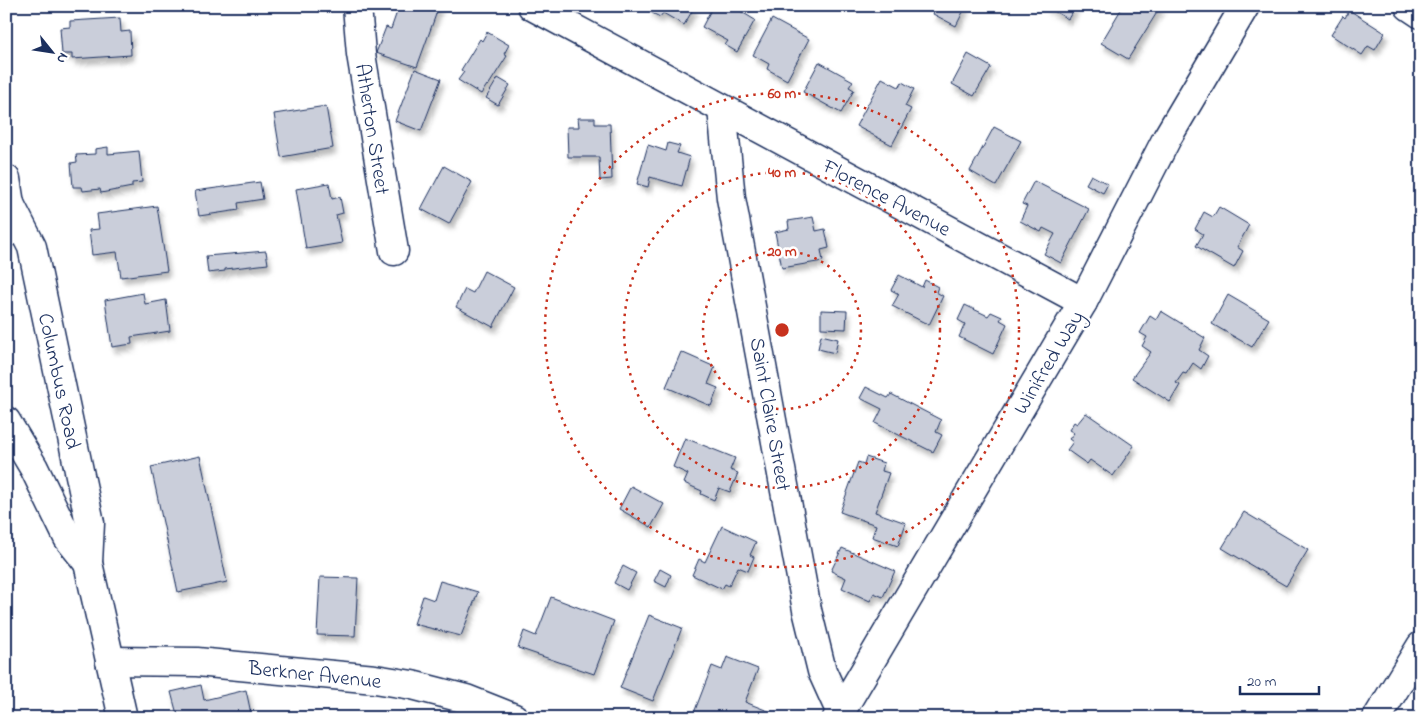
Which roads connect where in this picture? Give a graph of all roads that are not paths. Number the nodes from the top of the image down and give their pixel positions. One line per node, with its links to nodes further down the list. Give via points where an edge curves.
1 (357, 6): 9 (street, Atherton Street, via 361,54)
2 (532, 6): 6 (street, Florence Avenue)
3 (1245, 6): 10 (street, Winifred Way, via 1167,138)
4 (1408, 6): 5 (street)
5 (1421, 14)
6 (722, 109): 10 (street, Florence Avenue); 15 (street, Saint Claire Street, via 731,198 808,610 822,671)
7 (8, 191): 8 (street); 12 (street, Columbus Road, via 32,247 69,418 90,523)
8 (6, 233)
9 (394, 252)
10 (1084, 302): 15 (street, Winifred Way)
11 (6, 420): 12 (street, Columbus Road, via 68,538)
12 (88, 563): 14 (street, Columbus Road)
13 (1421, 646): 18 (street)
14 (110, 660): 16 (street, Columbus Road); 17 (street, Berkner Avenue, via 197,662 375,679 466,699)
15 (842, 716)
16 (123, 718)
17 (514, 718)
18 (1377, 718)

